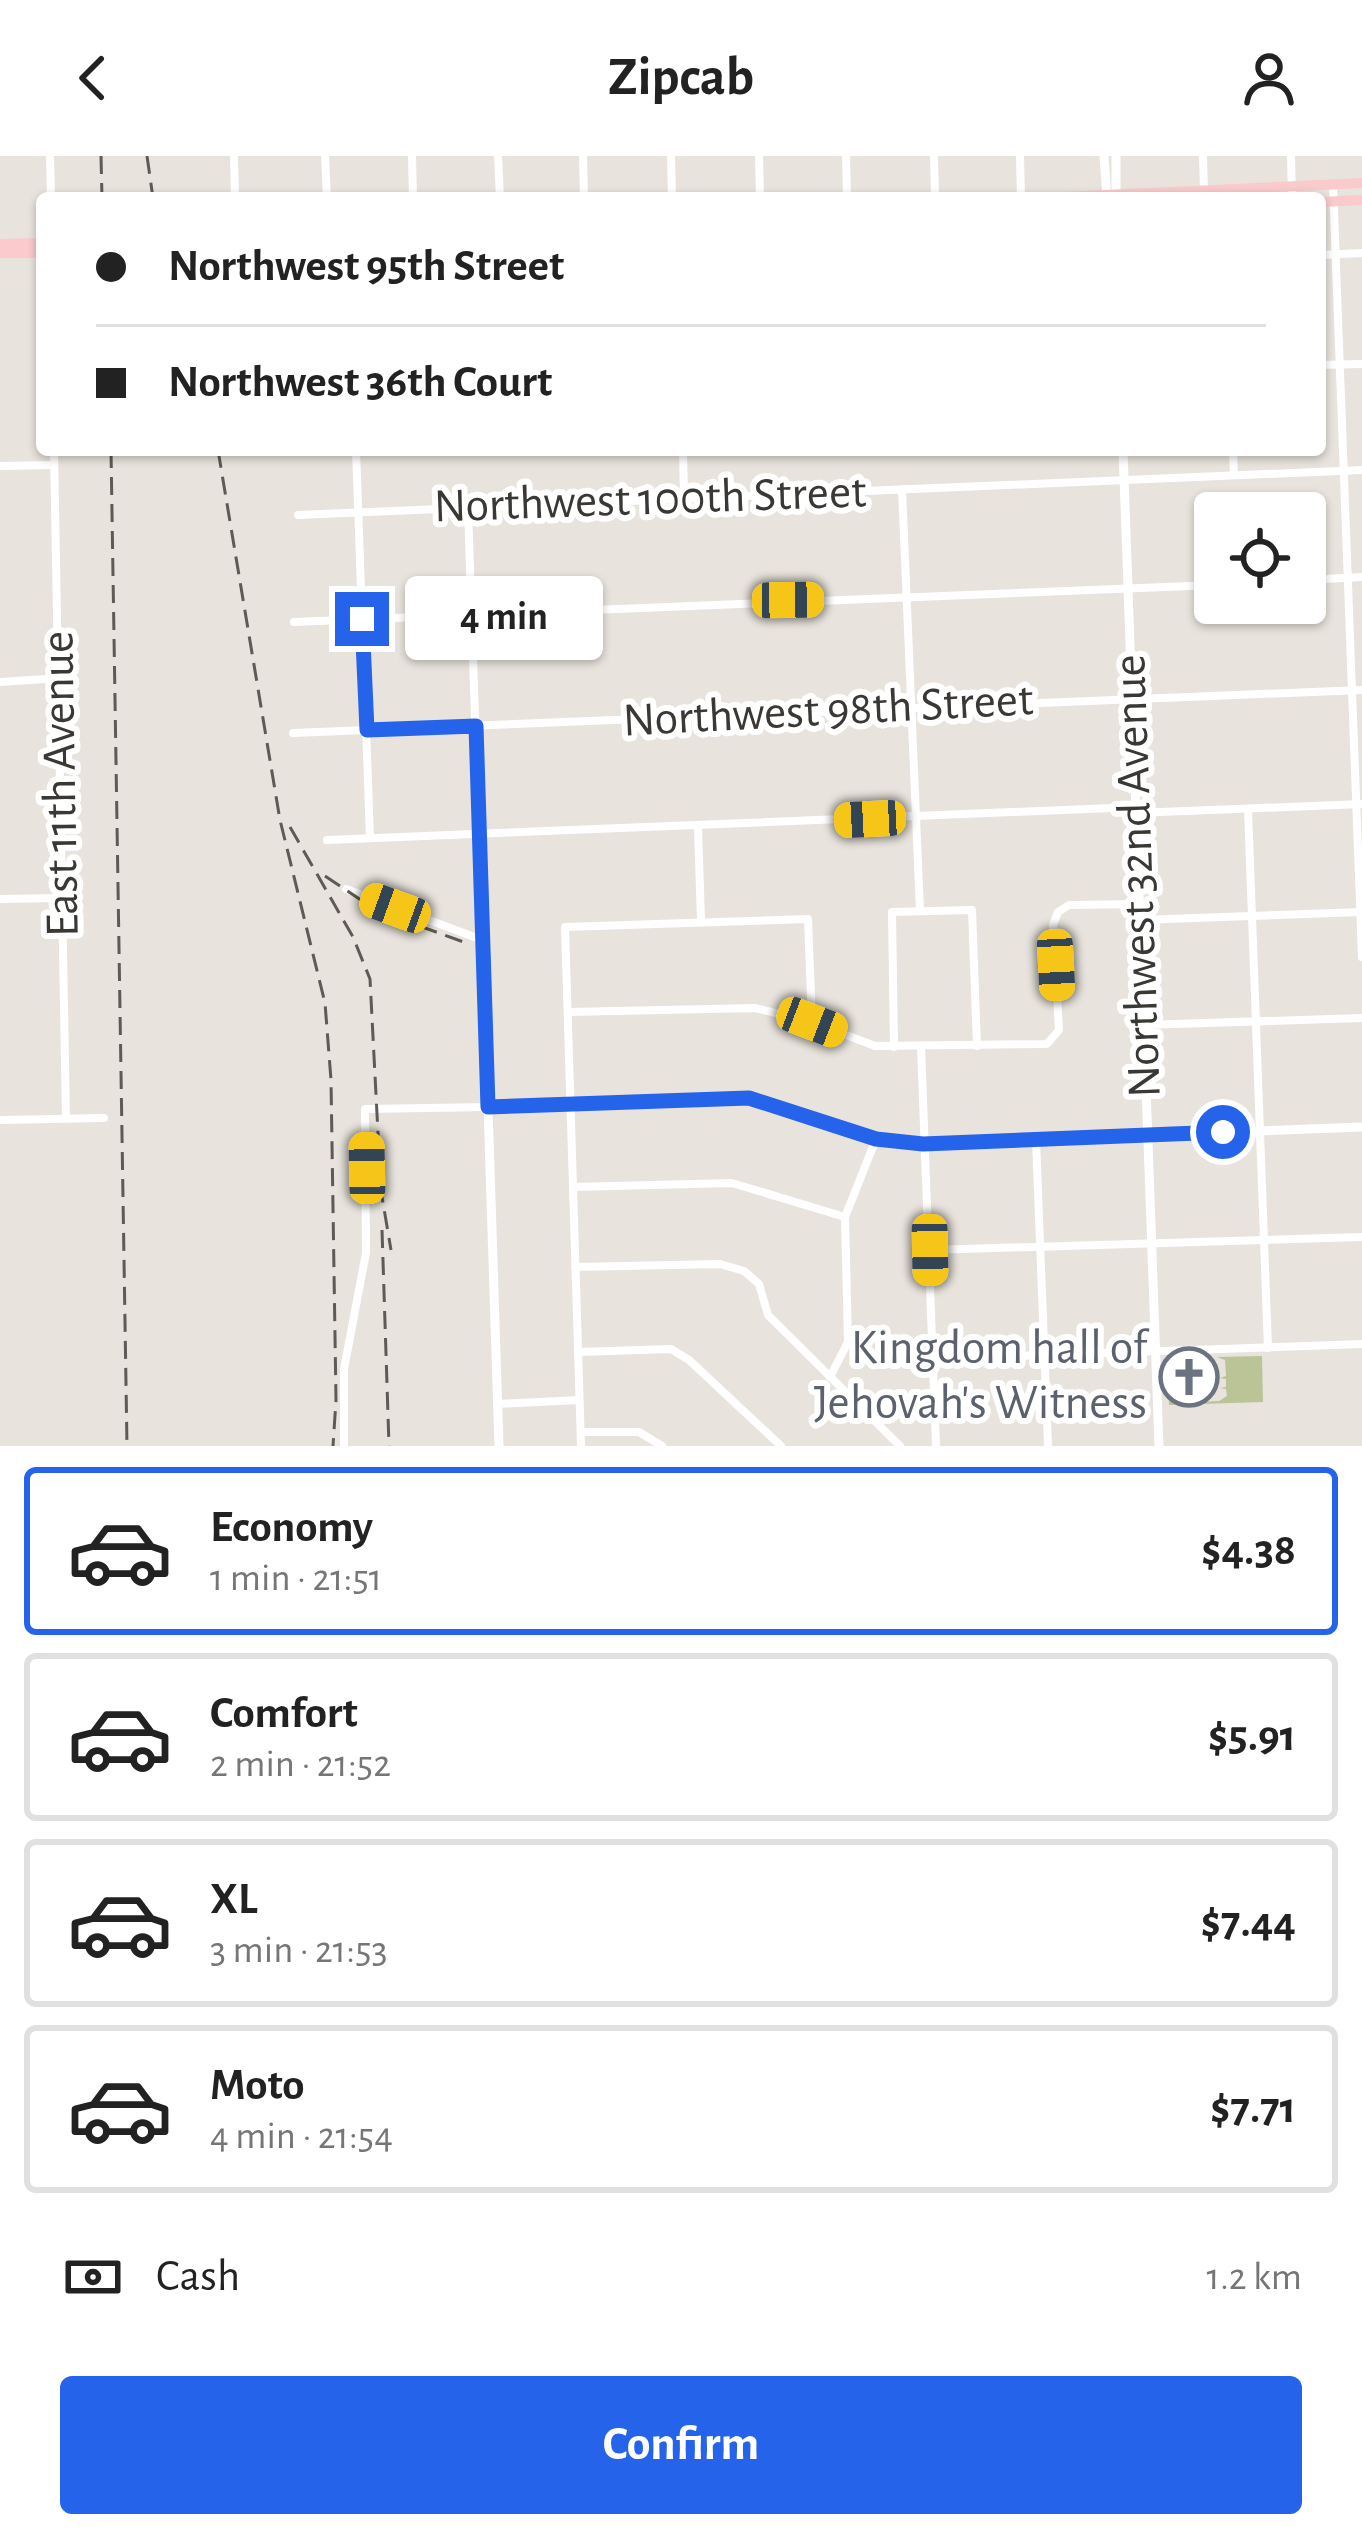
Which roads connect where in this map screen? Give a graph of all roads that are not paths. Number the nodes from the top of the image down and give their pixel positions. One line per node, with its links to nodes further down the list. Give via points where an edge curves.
1 (50, 156): 19 (street)
2 (234, 156): 20 (street)
3 (325, 156): 21 (street)
4 (412, 156): 22 (street)
5 (498, 156): 23 (street)
6 (583, 156): 24 (street)
7 (671, 156): 25 (street)
8 (759, 156): 26 (street)
9 (846, 156): 27 (street)
10 (934, 156): 28 (street)
11 (1020, 156): 29 (street)
12 (1104, 156): 30 (street)
13 (1117, 156): 31 (street)
14 (1203, 156): 18 (street)
15 (1291, 156): 33 (street)
16 (1362, 183): 17 (main road)
17 (1333, 184): 33 (main road); 35 (street)
18 (1204, 191): 32 (main road); 33 (main road)
19 (51, 192)
20 (235, 192)
21 (326, 192)
22 (413, 192)
23 (500, 192)
24 (584, 192)
25 (672, 192)
26 (760, 192)
27 (847, 192)
28 (935, 192)
29 (1021, 192)
30 (1111, 192)
31 (1112, 192)
32 (1186, 192)
33 (1292, 192)
34 (1362, 200): 35 (main road)
35 (1327, 201): 41 (street)
36 (36, 243): 37 (main road)
37 (0, 244)
38 (36, 253): 40 (main road)
39 (1362, 253): 41 (street)
40 (0, 254)
41 (1336, 254): 42 (street); 43 (street)
42 (1326, 255)
43 (1340, 364): 44 (street); 45 (street); 54 (street)
44 (1362, 364)
45 (1326, 365)
46 (54, 456): 51 (street, East 11th Avenue)
47 (356, 456): 60 (street)
48 (682, 456): 58 (street)
49 (1123, 456): 56 (street, Northwest 32nd Avenue)
50 (1233, 456): 55 (street)
51 (54, 465): 52 (street); 71 (street, East 11th Avenue)
52 (0, 466)
53 (1362, 470): 54 (street, Northwest 100th Street)
54 (1345, 471): 55 (street, Northwest 100th Street); 63 (street)
55 (1234, 475): 56 (street, Northwest 100th Street)
56 (1124, 480): 57 (street, Northwest 100th Street); 66 (street, Northwest 32nd Avenue)
57 (902, 489): 58 (street, Northwest 100th Street); 67 (street)
58 (683, 499): 59 (street, Northwest 100th Street)
59 (468, 508): 60 (street, Northwest 100th Street); 68 (street)
60 (359, 512): 61 (street, Northwest 100th Street); 69 (street)
61 (298, 515)
62 (1362, 577): 63 (street)
63 (1348, 578): 64 (street); 73 (street)
64 (1326, 579)
65 (1194, 586): 66 (street)
66 (1127, 590): 67 (street); 74 (street, Northwest 32nd Avenue)
67 (905, 597): 68 (street); 75 (street)
68 (471, 614): 69 (street); 76 (street)
69 (362, 619): 70 (street); 77 (street)
70 (294, 622)
71 (60, 678): 72 (street); 89 (street, East 11th Avenue)
72 (0, 682)
73 (1358, 690): 74 (street, Northwest 98th Street); 79 (street)
74 (1131, 697): 75 (street, Northwest 98th Street); 81 (street, Northwest 32nd Avenue)
75 (910, 708): 76 (street, Northwest 98th Street); 82 (street)
76 (476, 726): 77 (street, Northwest 98th Street); 84 (street)
77 (367, 730): 78 (street, Northwest 98th Street); 85 (street)
78 (293, 733)
79 (1360, 804): 80 (street); 92 (street)
80 (1248, 808): 81 (street); 93 (street)
81 (1136, 810): 82 (street); 90 (street, Northwest 32nd Avenue)
82 (914, 817): 83 (street); 91 (street)
83 (698, 826): 84 (street); 95 (street)
84 (478, 833): 85 (street); 96 (street)
85 (370, 838): 86 (street)
86 (327, 840)
87 (346, 889): 96 (street)
88 (0, 898): 89 (street)
89 (62, 898): 108 (street, East 11th Avenue)
90 (1139, 904): 94 (street, Northwest 32nd Avenue); 103 (street, via 1058,912 1059,1030 1047,1044)
91 (920, 911): 103 (street, via 972,910); 104 (street, via 892,912)
92 (1361, 911): 93 (street); 97 (street)
93 (1252, 916): 94 (street); 100 (street)
94 (1139, 920): 102 (street, Northwest 32nd Avenue)
95 (700, 921): 98 (street, via 565,927); 101 (street, via 808,919)
96 (485, 941): 107 (street)
97 (1362, 957)
98 (567, 1012): 101 (street, via 755,1008); 106 (street)
99 (1362, 1018): 100 (street)
100 (1256, 1021): 102 (street); 112 (street)
101 (812, 1022): 104 (street)
102 (1143, 1024): 113 (street, Northwest 32nd Avenue)
103 (977, 1046): 105 (street)
104 (894, 1047): 105 (street)
105 (921, 1047): 116 (street)
106 (568, 1103): 107 (street); 114 (street, via 749,1098); 117 (street)
107 (488, 1107): 133 (street); 136 (street, via 365,1109 366,1253 346,1356)
108 (66, 1118): 109 (street); 110 (street)
109 (104, 1118)
110 (0, 1120)
111 (1362, 1127): 112 (street)
112 (1261, 1131): 113 (street); 120 (street)
113 (1147, 1136): 115 (street); 121 (street, Northwest 32nd Avenue)
114 (876, 1139): 116 (street); 118 (street)
115 (1036, 1140): 116 (street); 122 (street)
116 (923, 1144): 123 (street)
117 (573, 1187): 118 (street, via 732,1183); 124 (street)
118 (845, 1217): 131 (street, via 848,1342)
119 (1362, 1237): 120 (street)
120 (1263, 1240): 121 (street); 126 (street)
121 (1151, 1244): 122 (street); 128 (street, Northwest 32nd Avenue)
122 (1040, 1247): 123 (street); 129 (street)
123 (930, 1250): 130 (street)
124 (575, 1267): 127 (street); 131 (street, via 720,1264 744,1271 759,1284 767,1316)
125 (1362, 1344): 126 (street)
126 (1268, 1348): 128 (street)
127 (578, 1352): 132 (street); 140 (street, via 671,1348)
128 (1155, 1352): 129 (street); 143 (street, Northwest 32nd Avenue)
129 (1045, 1356): 130 (street); 142 (street)
130 (932, 1359): 135 (street)
131 (830, 1377): 141 (street)
132 (579, 1400): 133 (street); 134 (street)
133 (497, 1404): 137 (street)
134 (580, 1432): 138 (street); 139 (street, via 639,1432)
135 (933, 1444)
136 (344, 1446)
137 (499, 1446)
138 (581, 1446)
139 (662, 1446)
140 (781, 1446)
141 (901, 1446)
142 (1048, 1446)
143 (1159, 1446)

